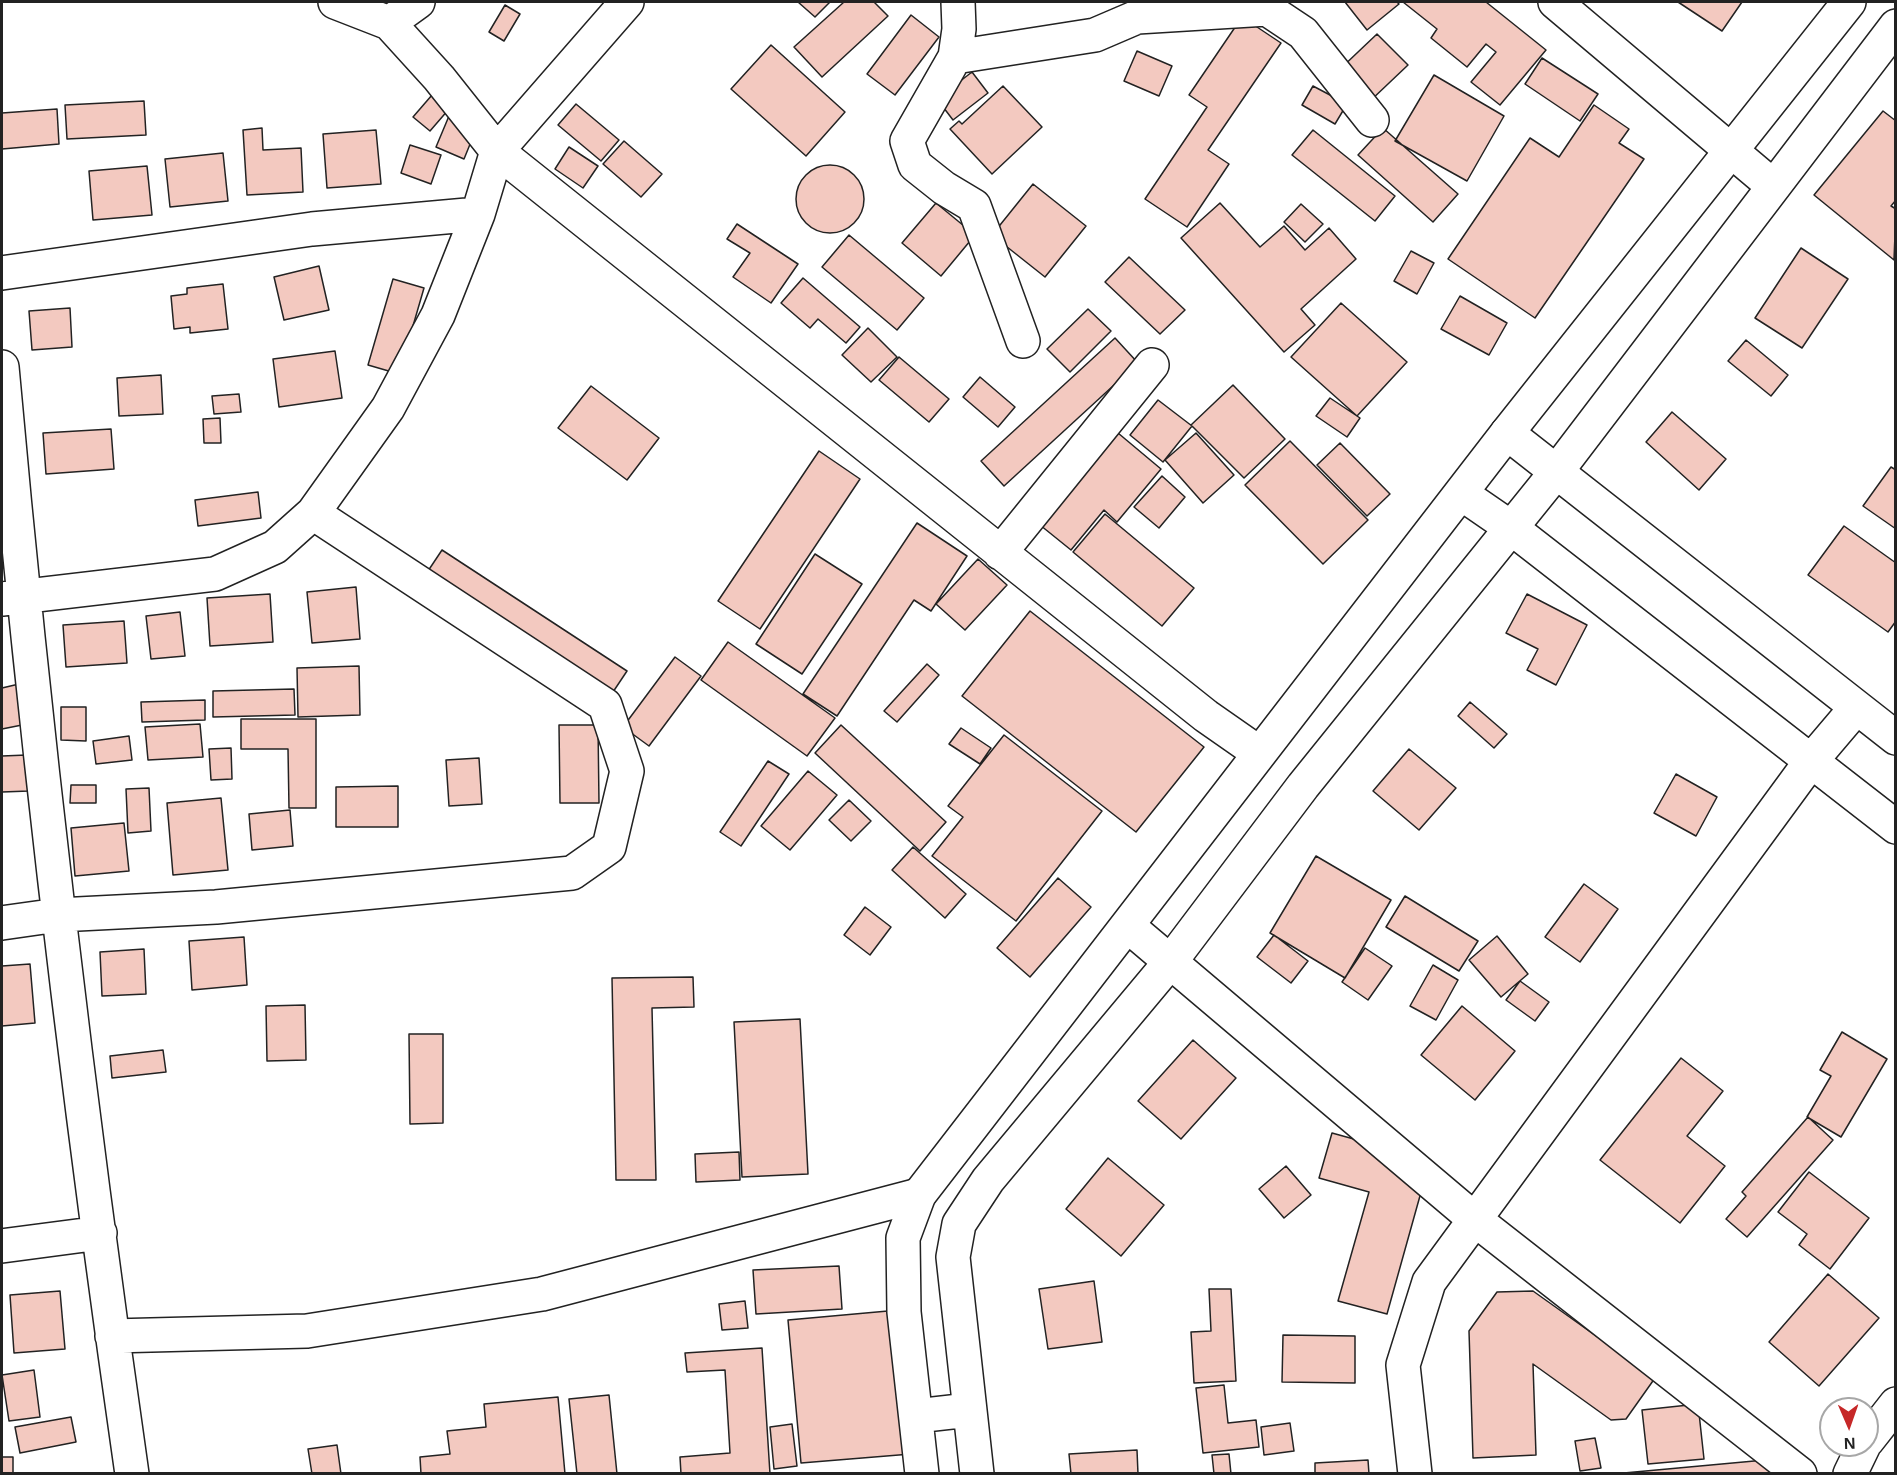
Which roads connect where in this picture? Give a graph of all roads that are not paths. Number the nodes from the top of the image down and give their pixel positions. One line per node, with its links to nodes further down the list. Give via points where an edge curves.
1 (335, 2): 7 (street)
2 (418, 2): 7 (street)
3 (627, 2): 11 (street)
4 (957, 2): 9 (street)
5 (1555, 2): 12 (street)
6 (1849, 2): 12 (street)
7 (388, 22): 11 (street)
8 (1896, 26): 13 (street)
9 (955, 57): 10 (street, via 1095,35 1137,17 1267,9 1304,33); 16 (street, via 907,141 915,165 974,206)
10 (1372, 120)
11 (497, 151): 14 (street); 24 (street)
12 (1730, 151): 13 (street); 19 (street)
13 (1773, 186): 20 (street)
14 (478, 214): 15 (street, via 312,229); 22 (street, via 438,315 388,408)
15 (2, 273)
16 (1023, 341)
17 (1152, 365): 24 (street)
18 (2, 367): 25 (street)
19 (1507, 433): 20 (street); 21 (street)
20 (1557, 471): 23 (street); 26 (street)
21 (1462, 494): 23 (street); 28 (street)
22 (314, 513): 25 (street, via 275,546 215,574); 31 (street, via 605,705 627,771 609,847 572,873 216,907)
23 (1510, 527): 29 (street); 34 (street, via 1303,786)
24 (1000, 553): 28 (street, via 1206,716)
25 (12, 598): 31 (street)
26 (1856, 708): 27 (street); 29 (street)
27 (1896, 738)
28 (1259, 753): 33 (street)
29 (1811, 761): 30 (street); 36 (street)
30 (1896, 827)
31 (58, 915): 32 (street); 37 (street)
32 (2, 923)
33 (1128, 926): 34 (street); 35 (street)
34 (1171, 961): 36 (street); 41 (street, via 988,1180 959,1224 953,1257)
35 (919, 1194): 39 (street, via 542,1294 307,1331); 42 (street, via 903,1238 904,1312)
36 (1473, 1218): 48 (street, via 1429,1282 1403,1365); 49 (street)
37 (100, 1233): 38 (street); 39 (street)
38 (2, 1246)
39 (112, 1336): 45 (street)
40 (1896, 1404): 43 (street)
41 (969, 1410): 42 (street); 47 (street)
42 (916, 1416): 46 (street)
43 (1879, 1426)
44 (1858, 1457): 50 (street)
45 (132, 1473)
46 (922, 1473)
47 (977, 1473)
48 (1415, 1473)
49 (1800, 1473)
50 (1850, 1473)

